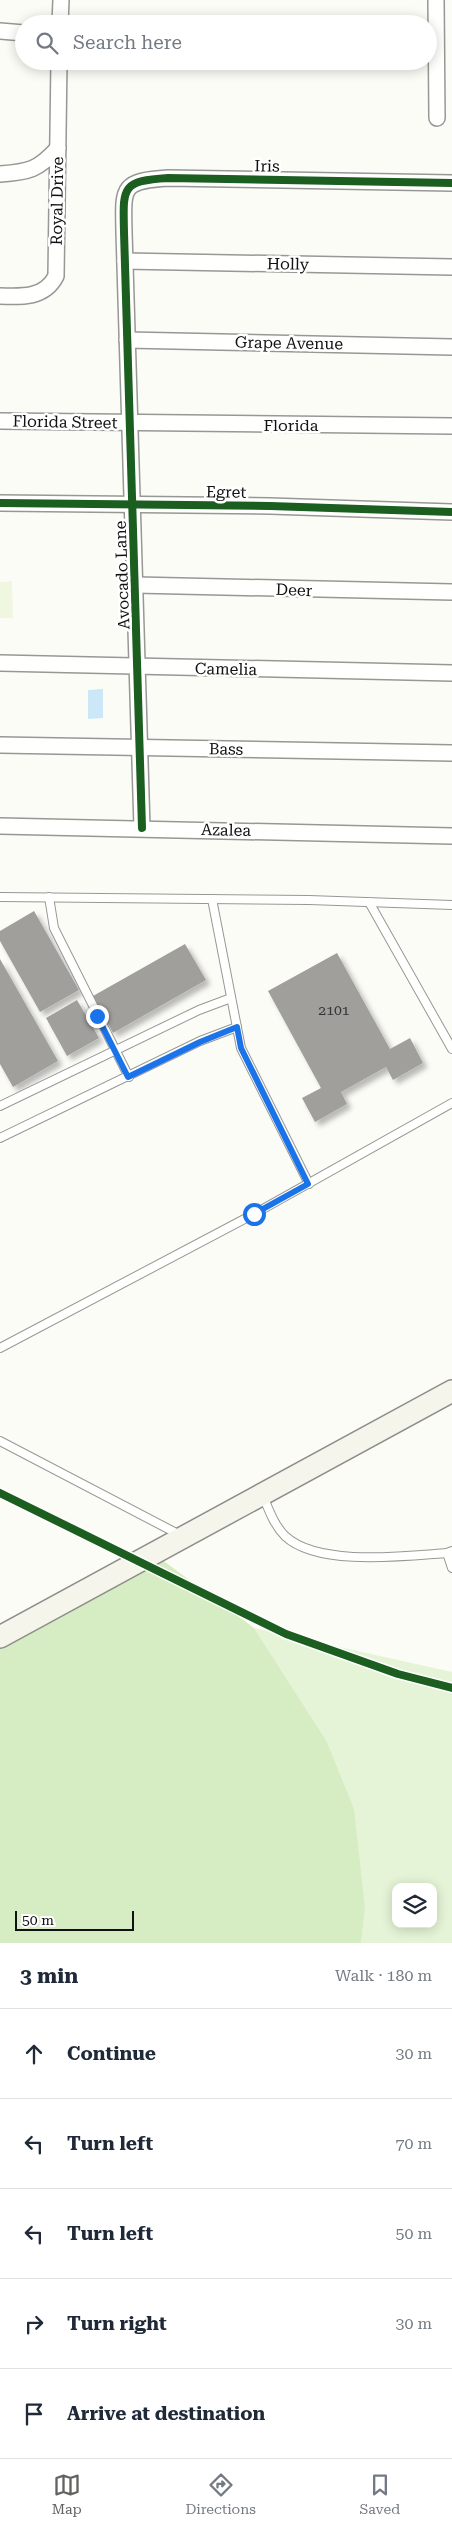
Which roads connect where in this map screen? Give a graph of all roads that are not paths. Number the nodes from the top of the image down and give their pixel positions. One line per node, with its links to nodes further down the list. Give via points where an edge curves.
1 (61, 0): 3 (street)
2 (436, 0): 4 (street)
3 (60, 15)
4 (435, 15)
5 (0, 31): 6 (street)
6 (15, 32)
7 (60, 70): 10 (street, Royal Drive)
8 (433, 70): 9 (street)
9 (437, 118)
10 (58, 148): 11 (street, via 35,169); 16 (street, Royal Drive, via 56,276 44,291 33,295)
11 (0, 174)
12 (452, 183): 13 (street, Iris, via 141,180 128,188 125,195)
13 (124, 232): 14 (street, Avocado Lane)
14 (125, 261): 15 (street, Holly); 17 (street, Avocado Lane)
15 (452, 267)
16 (0, 296)
17 (127, 340): 18 (street, Grape Avenue); 20 (street, Avocado Lane)
18 (452, 347)
19 (0, 420): 20 (street, Florida Street)
20 (130, 423): 21 (street, Florida); 23 (street, Avocado Lane)
21 (452, 426)
22 (0, 503): 23 (street, Egret)
23 (133, 505): 24 (street, Egret); 25 (street, Avocado Lane)
24 (452, 512)
25 (136, 585): 26 (street, Deer); 28 (street, Avocado Lane)
26 (452, 592)
27 (0, 663): 28 (street, Camelia)
28 (138, 667): 29 (street, Camelia); 31 (street, Avocado Lane)
29 (452, 673)
30 (0, 745): 31 (street, Bass)
31 (140, 748): 32 (street, Bass); 34 (street, Avocado Lane)
32 (452, 753)
33 (0, 826): 34 (street, Azalea)
34 (142, 828): 35 (street, Azalea)
35 (452, 836)
36 (0, 897): 37 (lane)
37 (49, 898): 38 (lane); 44 (lane, via 54,928)
38 (212, 899): 39 (lane); 41 (lane)
39 (369, 902): 40 (lane); 43 (lane)
40 (452, 905)
41 (231, 998): 42 (lane); 44 (lane)
42 (237, 1027): 45 (lane); 49 (lane, via 241,1048)
43 (452, 1048)
44 (115, 1050): 45 (lane); 47 (lane)
45 (128, 1077): 48 (lane)
46 (452, 1103): 49 (lane)
47 (0, 1106)
48 (0, 1138)
49 (308, 1184): 50 (lane)
50 (0, 1348)
51 (452, 1391): 53 (main road)
52 (0, 1441): 54 (lane)
53 (262, 1494): 54 (main road); 55 (lane, via 274,1523 286,1537 302,1547 355,1559)
54 (184, 1537): 57 (main road)
55 (450, 1552): 56 (lane)
56 (452, 1568)
57 (0, 1637)

